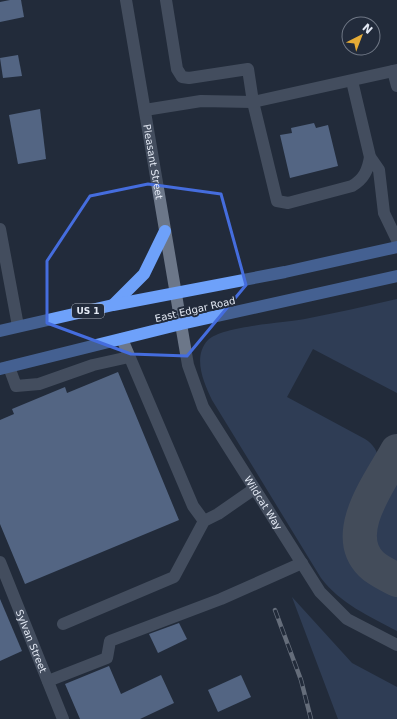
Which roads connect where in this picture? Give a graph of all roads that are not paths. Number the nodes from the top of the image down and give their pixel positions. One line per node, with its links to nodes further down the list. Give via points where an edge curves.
1 (126, 0): 7 (street, Pleasant Street)
2 (166, 0): 6 (street, via 179,73 189,78 248,69)
3 (395, 71): 4 (street); 5 (street)
4 (352, 81): 6 (street); 8 (street)
5 (397, 86)
6 (253, 102): 7 (street, via 201,101); 8 (street, via 277,201 288,203 359,182 366,174)
7 (145, 110): 10 (street, Pleasant Street)
8 (370, 157): 11 (street, via 379,170 384,213)
9 (0, 229): 17 (street)
10 (165, 231): 14 (street, Pleasant Street); 15 (highway, via 144,274)
11 (397, 240)
12 (397, 247): 14 (highway, East Edgar Road / US 1, via 285,272)
13 (397, 276): 16 (highway, East Edgar Road)
14 (176, 292): 15 (highway, East Edgar Road / US 1); 16 (street, Pleasant Street)
15 (113, 305): 17 (highway, East Edgar Road / US 1)
16 (181, 324): 19 (highway, East Edgar Road); 22 (street, Wildcat Way, via 188,365 203,407)
17 (18, 326): 18 (highway, East Edgar Road / US 1)
18 (0, 331)
19 (122, 338): 20 (street); 21 (highway, East Edgar Road)
20 (130, 357): 21 (street, via 94,365 39,384 16,386); 23 (street, via 193,506)
21 (4, 368)
22 (254, 489): 23 (street); 25 (street, Wildcat Way)
23 (204, 521): 26 (street, via 174,577)
24 (0, 562): 28 (street, Sylvan Street)
25 (302, 564): 27 (street, Wildcat Way, via 320,592 347,619); 28 (street, via 221,599 110,641 107,658)
26 (63, 624)
27 (397, 644)
28 (48, 681): 29 (street, Sylvan Street)
29 (64, 719)

